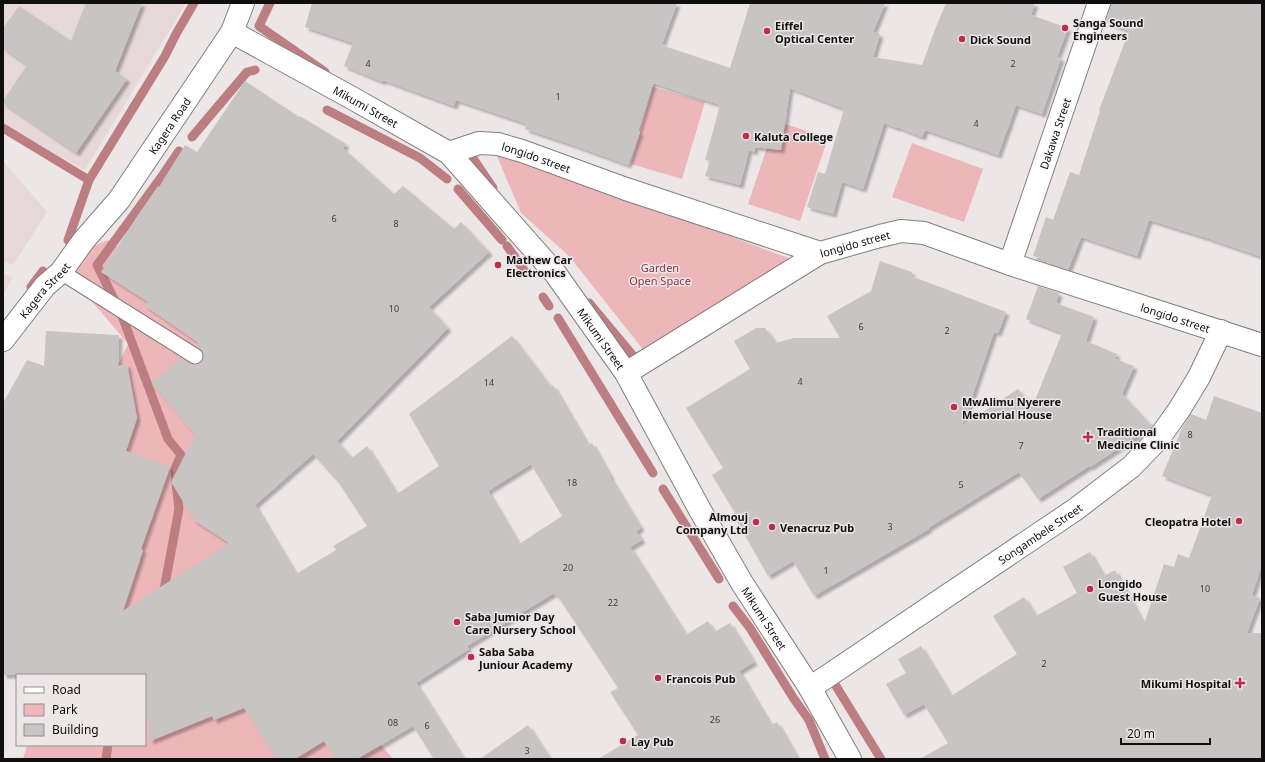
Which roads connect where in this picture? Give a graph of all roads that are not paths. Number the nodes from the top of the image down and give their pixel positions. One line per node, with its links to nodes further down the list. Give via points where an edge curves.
1 (243, 3): 3 (street, Kagera Road)
2 (1099, 3): 7 (street, Dakawa Street)
3 (232, 32): 4 (street, Mikumi Street); 5 (street, Kagera Road, via 119,200)
4 (449, 153): 6 (street, longido street, via 479,143 498,144); 13 (street, Mikumi Street, via 555,273)
5 (84, 240): 8 (street, Kagera Street)
6 (820, 253): 7 (street, longido street, via 901,231 924,233); 13 (street)
7 (1010, 264): 9 (street, longido street)
8 (62, 272): 10 (street, Kagera Street, via 45,286); 12 (lane)
9 (1221, 331): 11 (street, longido street); 14 (street, Songambele Street, via 1199,377 1179,410 1159,438 1131,467 1076,509)
10 (3, 340)
11 (1262, 345)
12 (195, 356)
13 (626, 373): 14 (street, Mikumi Street, via 742,583)
14 (810, 688): 15 (street, Mikumi Street)
15 (850, 759)

